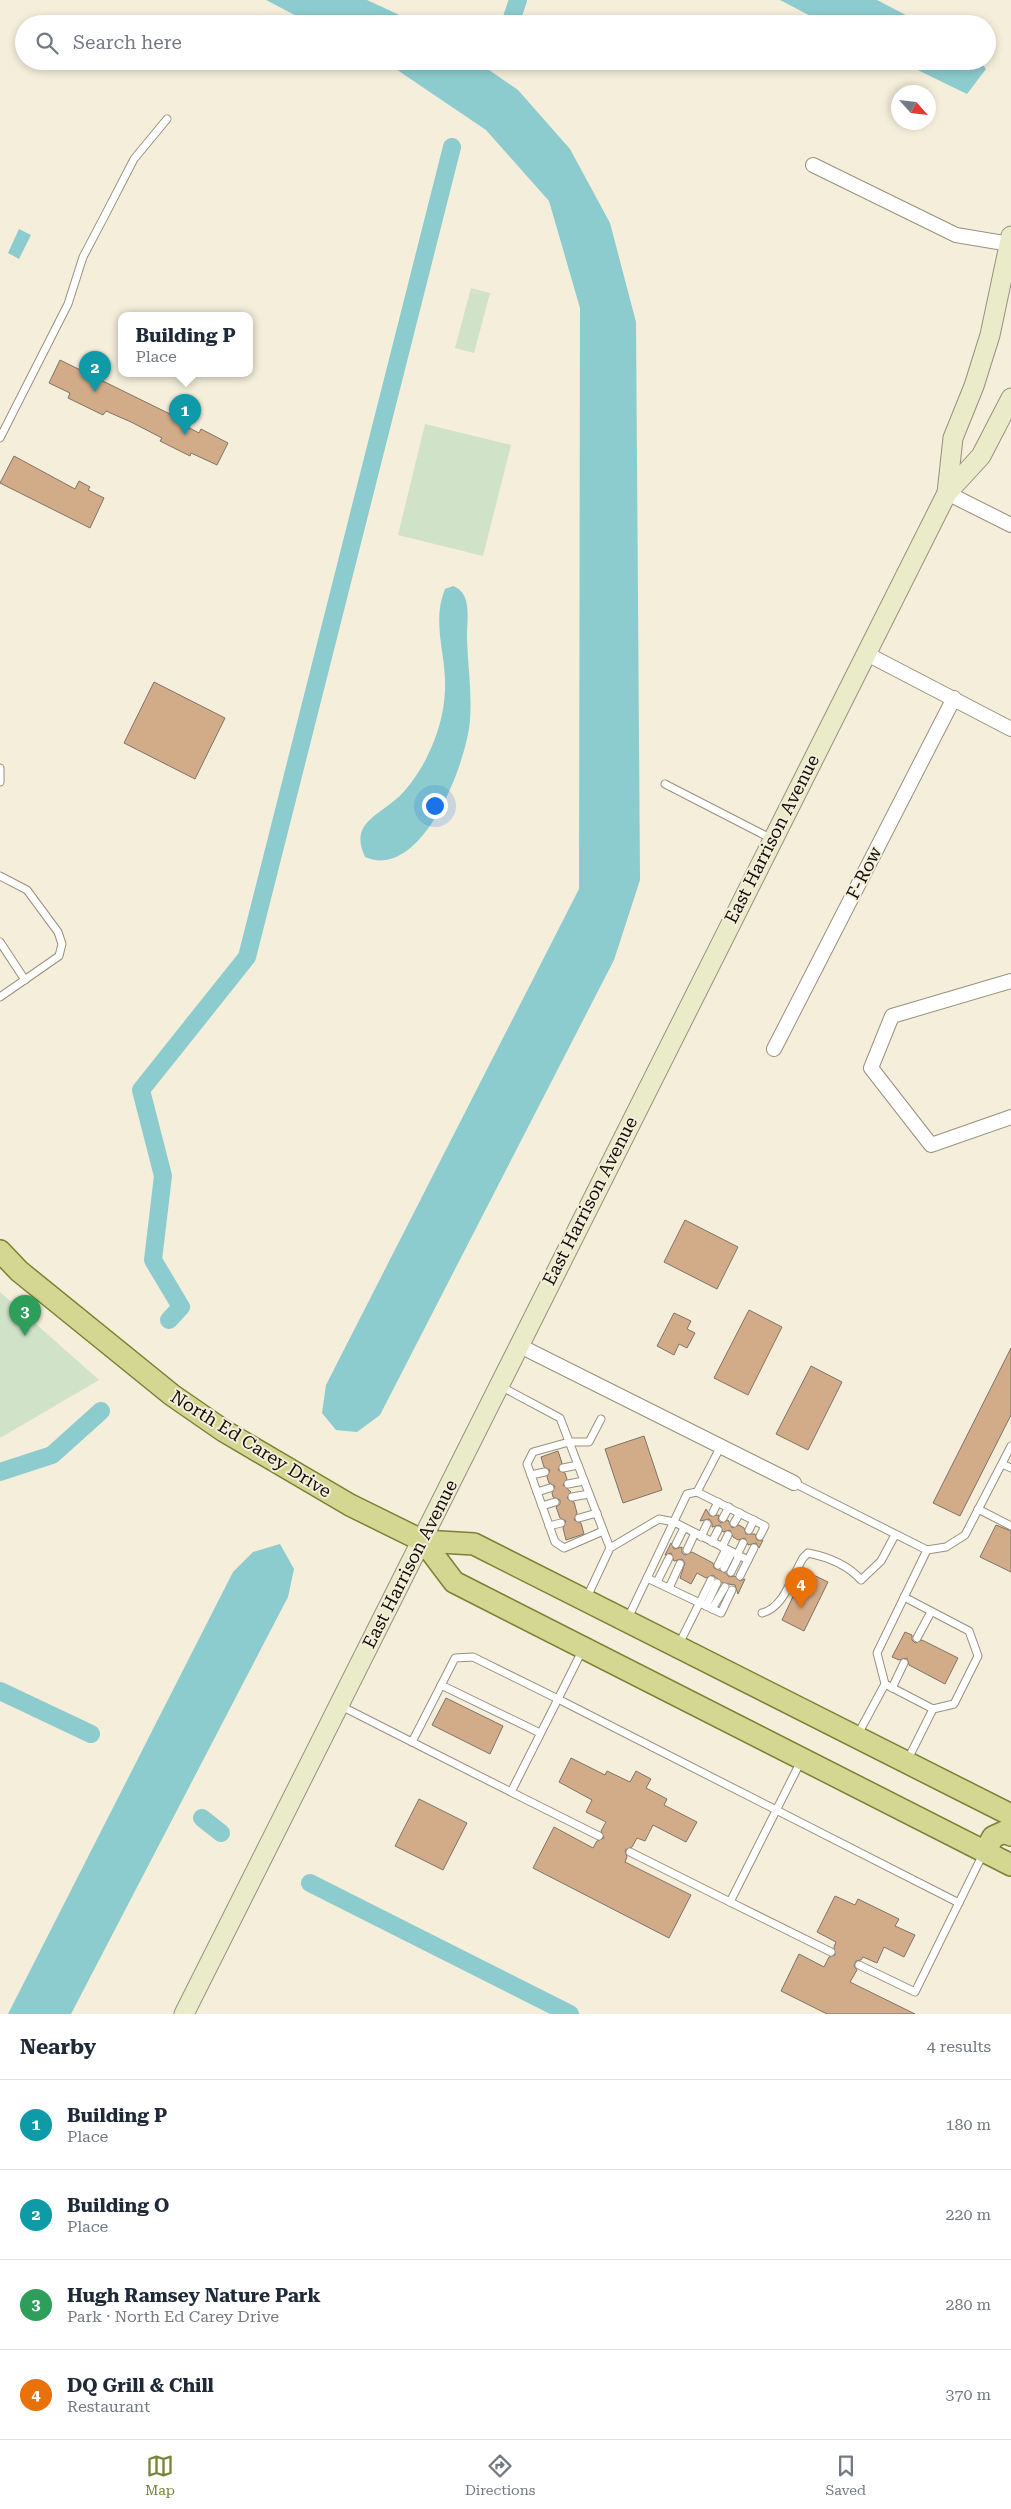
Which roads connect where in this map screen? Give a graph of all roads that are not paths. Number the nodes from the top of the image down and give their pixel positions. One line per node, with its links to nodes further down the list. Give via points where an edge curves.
1 (167, 119): 5 (lane, via 134,159 83,257 68,304)
2 (812, 165): 3 (street, via 956,235)
3 (1010, 240): 6 (main road, via 990,335 953,438)
4 (1011, 398): 6 (main road, East Harrison Avenue, via 981,456)
5 (0, 438)
6 (947, 493): 7 (street); 8 (main road, East Harrison Avenue)
7 (1011, 526)
8 (866, 654): 9 (street); 14 (main road, East Harrison Avenue)
9 (954, 698): 10 (street); 20 (street, F-Row)
10 (1011, 729)
11 (0, 768): 12 (lane)
12 (0, 782)
13 (664, 784): 14 (lane)
14 (772, 839): 23 (main road, East Harrison Avenue)
15 (0, 876): 17 (lane, via 28,890 58,932 62,944 59,956)
16 (0, 942): 17 (lane)
17 (25, 980): 19 (lane)
18 (1011, 981): 21 (street, via 892,1016 870,1068 931,1145)
19 (0, 997)
20 (774, 1049)
21 (1011, 1117)
22 (0, 1251): 68 (main road, North Ed Carey Drive, via 33,1283 179,1400 224,1431 350,1505)
23 (518, 1345): 24 (main road, East Harrison Avenue); 27 (street)
24 (498, 1386): 26 (lane, via 560,1418); 68 (main road, East Harrison Avenue)
25 (601, 1418): 26 (lane, via 589,1442)
26 (569, 1442): 30 (lane); 34 (lane, via 533,1452 527,1464)
27 (722, 1446): 36 (street); 40 (lane)
28 (1011, 1446): 29 (lane)
29 (1002, 1464): 32 (lane); 47 (lane)
30 (578, 1465): 31 (lane); 35 (lane)
31 (563, 1468)
32 (1011, 1468)
33 (545, 1472): 34 (lane)
34 (531, 1475): 39 (lane)
35 (584, 1480): 37 (lane); 41 (lane)
36 (794, 1483): 64 (lane)
37 (568, 1484)
38 (550, 1488): 39 (lane)
39 (538, 1492): 45 (lane)
40 (697, 1492): 44 (lane); 54 (lane, via 687,1494)
41 (589, 1494): 42 (lane); 49 (lane)
42 (572, 1497)
43 (554, 1502): 45 (lane)
44 (718, 1502): 46 (lane); 48 (lane)
45 (542, 1506): 58 (lane)
46 (729, 1507): 50 (lane); 52 (lane)
47 (978, 1510): 59 (lane); 75 (lane, via 965,1535 946,1548)
48 (713, 1512)
49 (597, 1513): 51 (lane); 63 (lane)
50 (740, 1513): 53 (lane); 56 (lane)
51 (579, 1518)
52 (724, 1518)
53 (754, 1520): 62 (lane); 67 (lane, via 765,1526)
54 (674, 1522): 60 (lane); 72 (lane, via 659,1519); 83 (lane)
55 (561, 1523): 58 (lane)
56 (734, 1523)
57 (707, 1524): 65 (lane)
58 (549, 1526): 63 (lane, via 555,1542 564,1548)
59 (1011, 1526)
60 (684, 1528): 65 (lane); 71 (lane)
61 (718, 1530): 69 (lane)
62 (749, 1530)
63 (603, 1531): 72 (lane)
64 (895, 1534): 75 (lane); 91 (lane, via 882,1561 861,1580 844,1566 808,1554 802,1558 777,1606)
65 (698, 1535): 69 (lane); 74 (lane)
66 (728, 1535): 76 (lane)
67 (760, 1536)
68 (423, 1541): 88 (main road, via 474,1544); 95 (main road, via 454,1582); 100 (main road, East Harrison Avenue)
69 (712, 1542): 76 (lane)
70 (743, 1542): 76 (lane)
71 (676, 1544)
72 (610, 1548): 88 (lane)
73 (754, 1548): 78 (lane)
74 (687, 1550)
75 (927, 1550): 87 (lane)
76 (731, 1552): 78 (lane); 80 (lane); 81 (lane)
77 (669, 1558): 84 (lane)
78 (748, 1560): 82 (lane)
79 (680, 1564): 85 (lane)
80 (721, 1567)
81 (731, 1572)
82 (740, 1576)
83 (647, 1578): 84 (lane); 92 (lane)
84 (657, 1582): 85 (lane)
85 (668, 1588): 89 (lane)
86 (732, 1590): 89 (lane, via 721,1613)
87 (904, 1597): 90 (lane); 98 (lane, via 876,1653)
88 (586, 1600): 92 (main road)
89 (706, 1606): 89 (lane, via 718,1583); 94 (lane)
90 (931, 1612): 93 (lane); 101 (lane, via 969,1631 978,1656 954,1704)
91 (762, 1613)
92 (627, 1621): 94 (main road)
93 (918, 1638)
94 (678, 1646): 103 (main road)
95 (584, 1648): 99 (lane); 105 (main road)
96 (904, 1663): 98 (lane)
97 (441, 1685): 99 (lane, via 455,1658 472,1657); 102 (lane); 104 (lane)
98 (888, 1686): 101 (lane); 103 (lane)
99 (558, 1699): 102 (lane); 108 (lane)
100 (339, 1705): 104 (lane); 119 (main road, East Harrison Avenue)
101 (933, 1710): 106 (lane)
102 (540, 1734): 107 (lane)
103 (857, 1737): 106 (main road)
104 (412, 1742): 107 (lane)
105 (802, 1759): 108 (lane); 113 (main road)
106 (907, 1762): 109 (main road)
107 (511, 1792): 110 (lane)
108 (776, 1809): 115 (lane); 116 (lane)
109 (1011, 1816)
110 (599, 1836)
111 (1011, 1836): 113 (main road, via 1004,1832 993,1837)
112 (630, 1852): 115 (lane)
113 (985, 1852): 114 (main road); 116 (lane)
114 (1011, 1865)
115 (730, 1902): 117 (lane)
116 (959, 1903): 118 (lane, via 915,1992)
117 (832, 1952)
118 (859, 1965)
119 (184, 2014)

